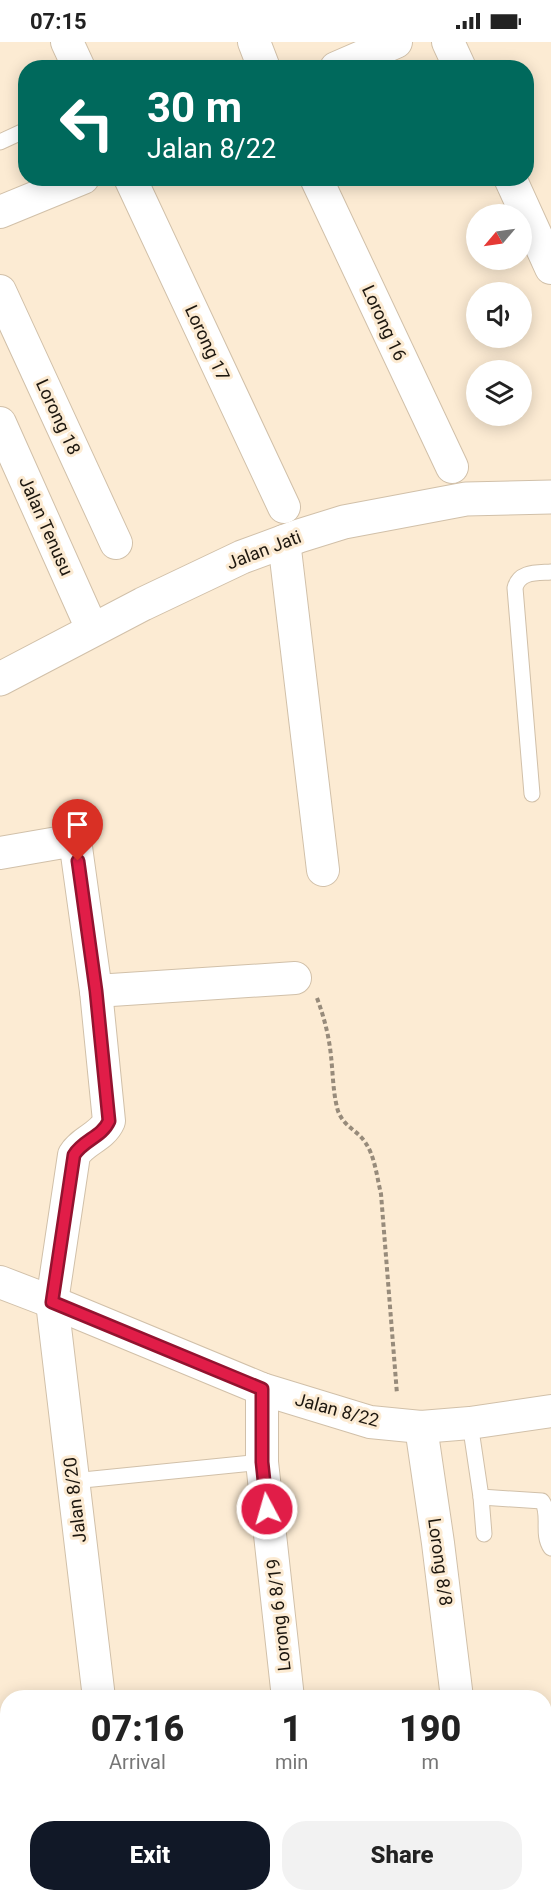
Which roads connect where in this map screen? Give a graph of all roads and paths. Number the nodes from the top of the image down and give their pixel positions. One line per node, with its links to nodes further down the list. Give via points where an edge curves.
1 (67, 42): 5 (street)
2 (254, 42): 6 (street)
3 (396, 42): 7 (street)
4 (448, 42): 8 (street)
5 (75, 60)
6 (261, 60)
7 (354, 60)
8 (456, 60)
9 (18, 134): 10 (lane)
10 (0, 142)
11 (63, 186): 15 (street)
12 (134, 186): 21 (street, Lorong 17)
13 (320, 186): 19 (street, Lorong 16)
14 (514, 186): 16 (street)
15 (0, 212)
16 (551, 268)
17 (0, 291): 23 (street, Lorong 18)
18 (0, 423): 25 (street, Jalan Tenusu)
19 (452, 467)
20 (551, 497): 22 (street, Jalan Jati, via 466,499 435,504 344,522)
21 (284, 507)
22 (284, 541): 25 (street, Jalan Jati); 29 (street)
23 (116, 543)
24 (551, 572): 27 (lane, via 521,576 515,588)
25 (92, 629): 26 (street, Jalan Jati)
26 (0, 679)
27 (532, 794)
28 (0, 853): 31 (street, via 75,840)
29 (323, 870)
30 (295, 978): 31 (street); 35 (path, via 314,988 324,1018 339,1111 348,1127 367,1144 375,1165 381,1194)
31 (96, 991): 33 (street, Jalan 8/20, via 109,1121 74,1155)
32 (0, 1282): 33 (street, Jalan 8/22)
33 (52, 1302): 34 (street, Jalan 8/22); 40 (street, Jalan 8/20)
34 (262, 1389): 38 (street, Jalan 8/22, via 370,1422); 39 (street, Lorong 6 8/19)
35 (397, 1398)
36 (551, 1412): 37 (street, Jalan 8/22)
37 (470, 1423): 38 (street, Jalan 8/22); 41 (lane)
38 (421, 1427): 46 (street, Lorong 8/8)
39 (262, 1462): 40 (lane); 45 (street, Lorong 6 8/19)
40 (73, 1481): 44 (street, Jalan 8/20)
41 (482, 1497): 42 (lane); 43 (lane, via 542,1501 549,1512 547,1540)
42 (484, 1534)
43 (551, 1548)
44 (98, 1690)
45 (287, 1690)
46 (456, 1690)

